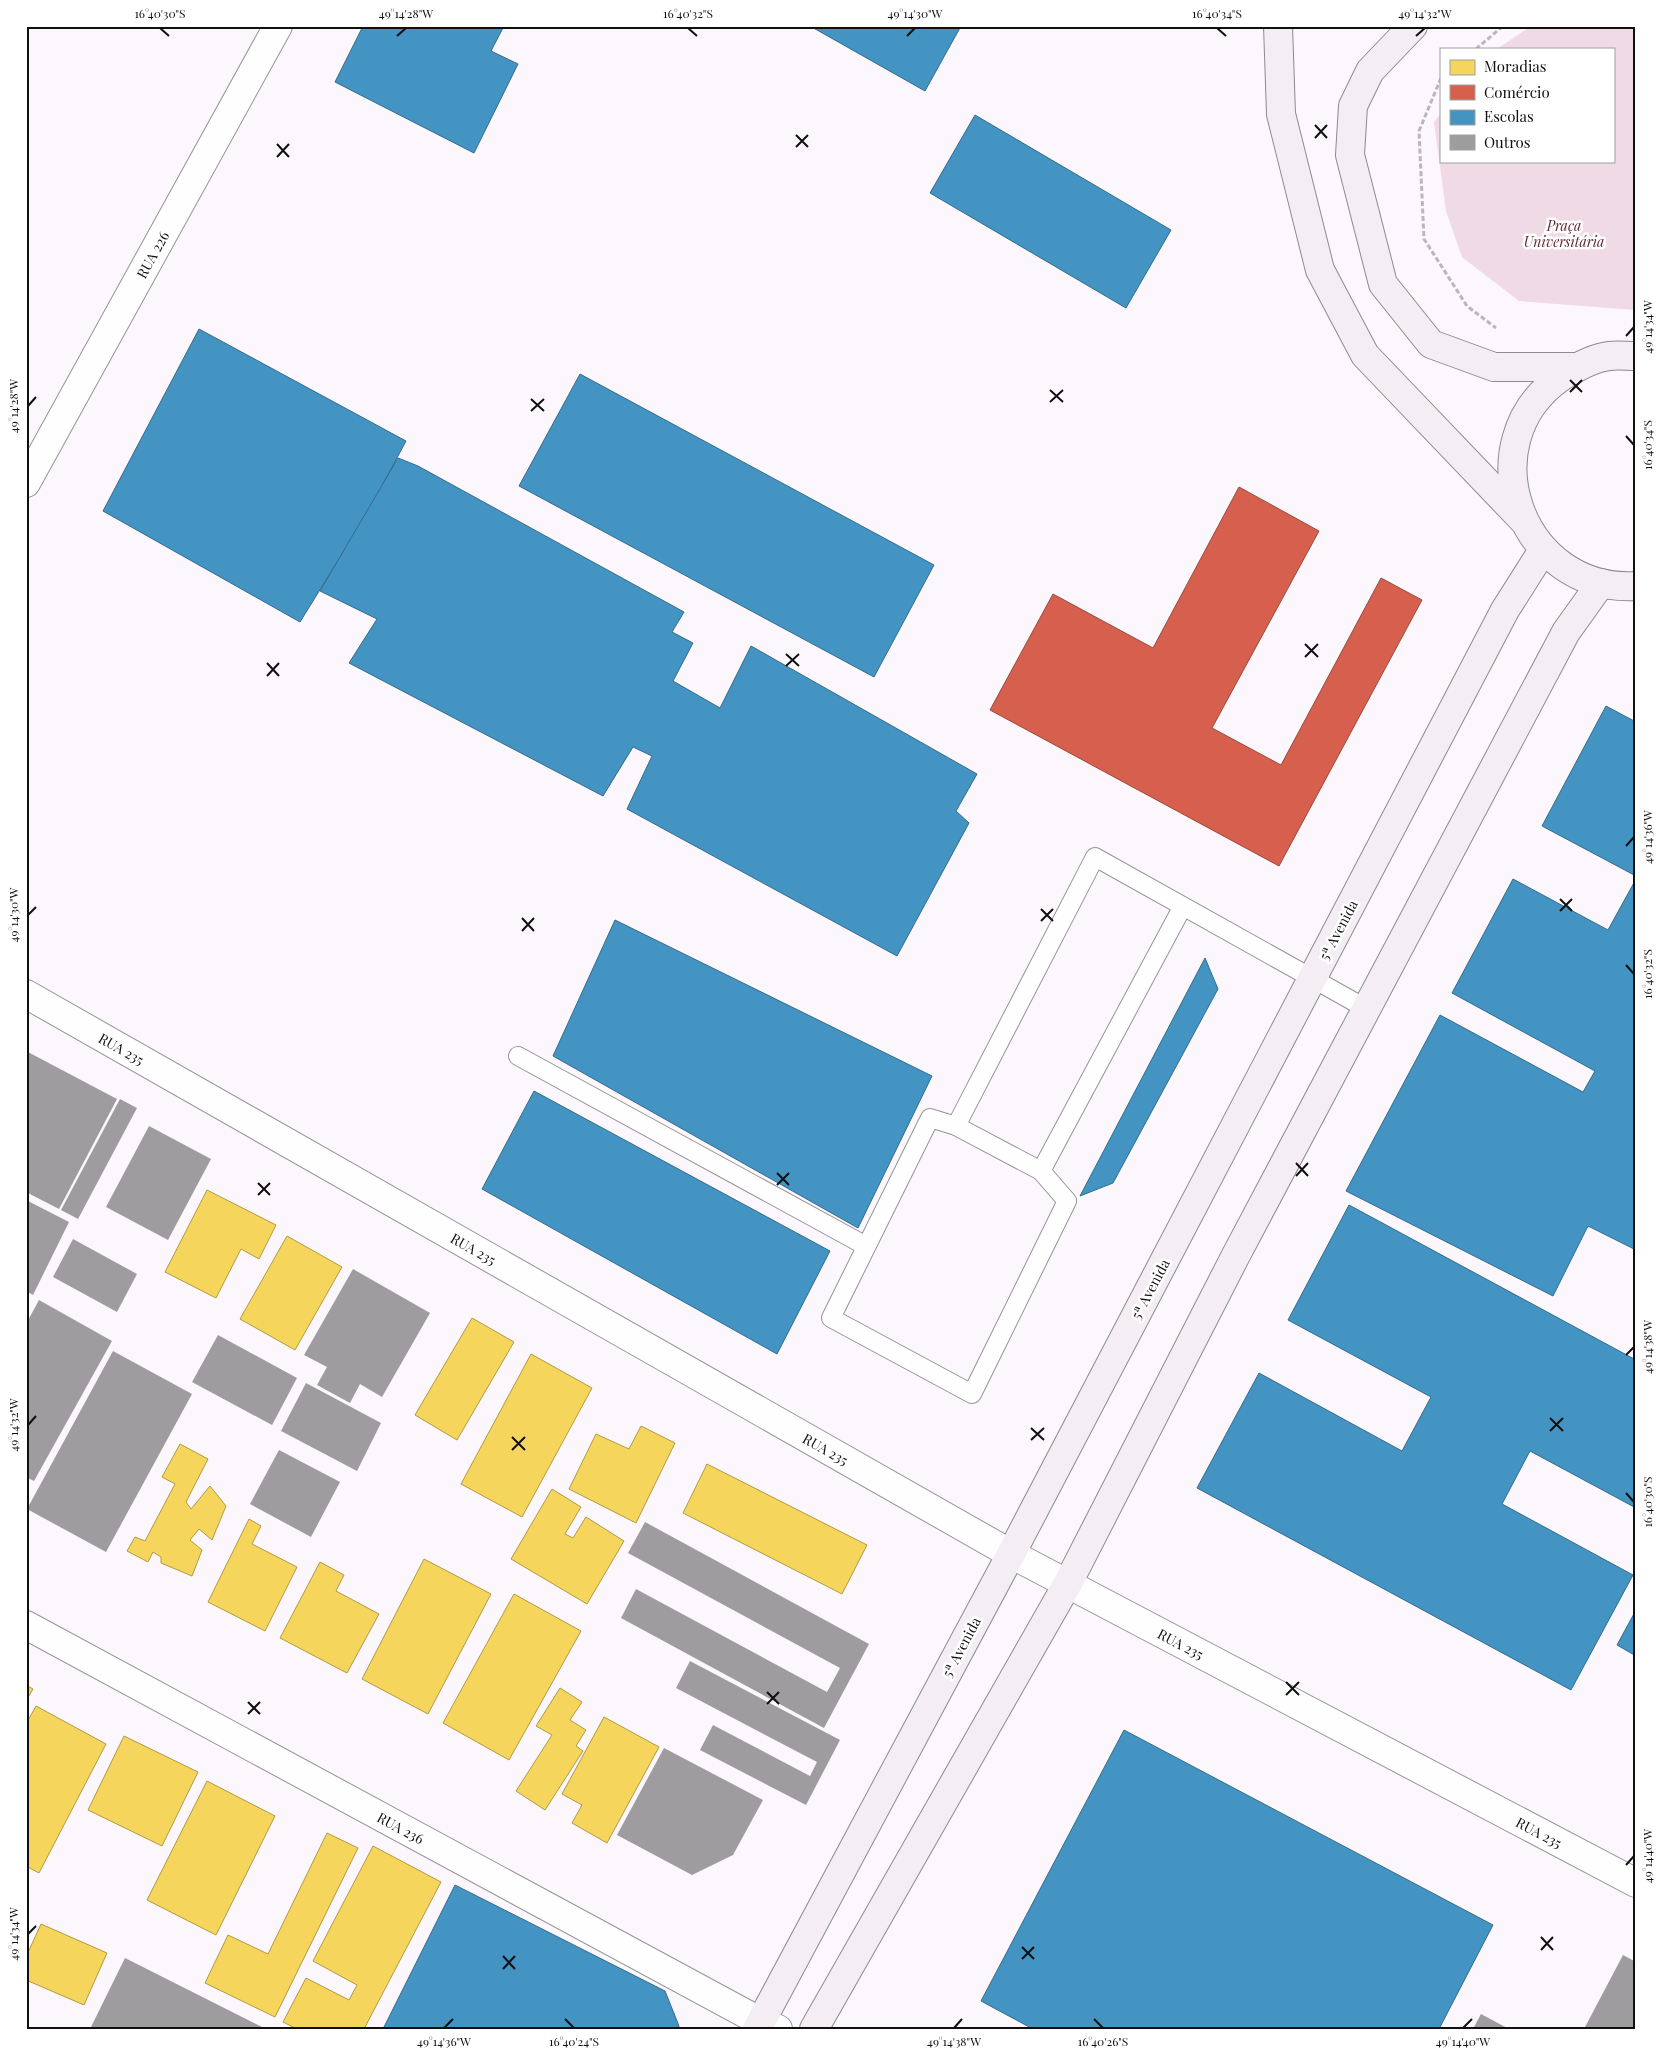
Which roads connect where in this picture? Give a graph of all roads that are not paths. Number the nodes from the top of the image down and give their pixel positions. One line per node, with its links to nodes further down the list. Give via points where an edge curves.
1 (278, 26): 6 (street, RUA 226)
2 (1278, 26): 7 (main road, via 1280,114 1320,270 1365,355)
3 (1413, 26): 5 (main road, via 1370,71 1353,106 1350,155 1383,284 1431,344 1494,367)
4 (1636, 356): 5 (main road, via 1608,356)
5 (1576, 367): 7 (main road, via 1547,387 1525,416 1516,441 1513,485)
6 (26, 483)
7 (1523, 520): 8 (main road)
8 (1543, 550): 9 (main road, via 1569,571); 12 (main road, 5ª Avenida, via 1505,610)
9 (1601, 584): 10 (main road); 14 (main road, via 1566,632)
10 (1636, 586)
11 (1183, 906): 12 (lane); 16 (lane, via 1095,857); 17 (lane)
12 (1312, 978): 14 (lane); 19 (main road, 5ª Avenida)
13 (26, 994): 19 (street, RUA 235)
14 (1367, 1009): 20 (main road)
15 (518, 1056): 18 (lane)
16 (956, 1126): 17 (lane); 18 (lane, via 930,1118)
17 (1041, 1170): 18 (lane, via 1067,1201 972,1394 831,1318)
18 (866, 1246)
19 (1011, 1554): 20 (street, RUA 235); 23 (main road, 5ª Avenida)
20 (1068, 1583): 22 (street, RUA 235); 24 (main road)
21 (26, 1625): 23 (street, RUA 236)
22 (1636, 1883)
23 (765, 2026)
24 (814, 2029)

